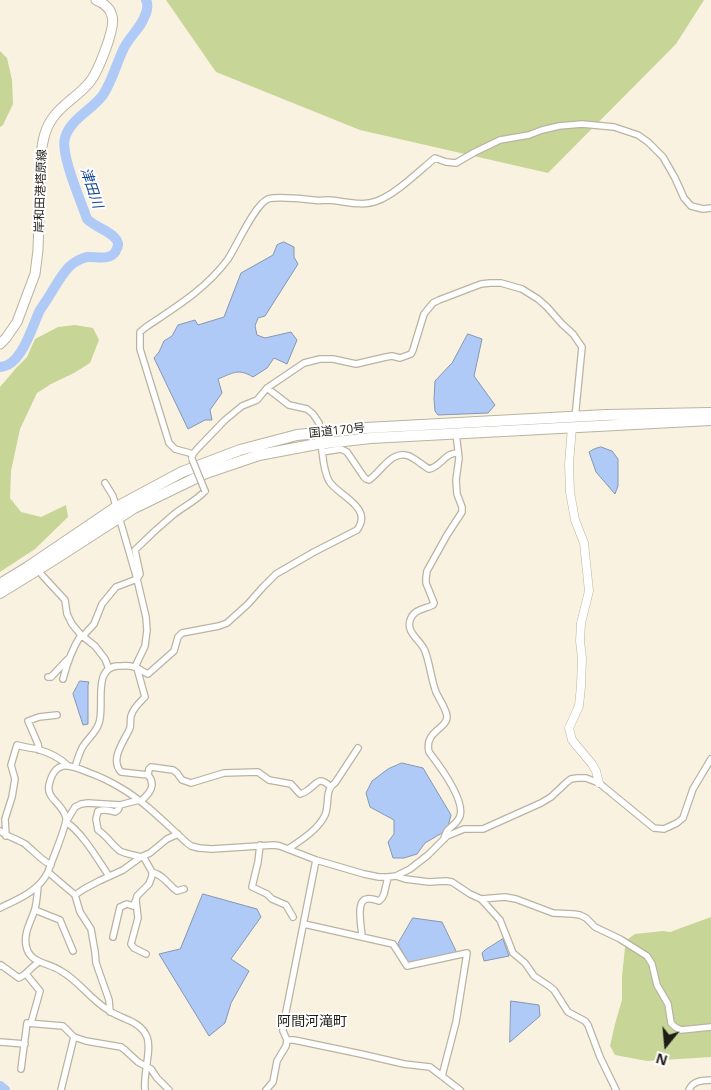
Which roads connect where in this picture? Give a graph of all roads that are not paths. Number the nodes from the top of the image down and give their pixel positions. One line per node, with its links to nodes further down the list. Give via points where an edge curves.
1 (96, 0): 3 (main road, 岸和田港塔原線, via 106,6 112,16 111,33 91,81 56,113 46,130 41,156 35,274 17,322)
2 (711, 208): 12 (street, via 692,206 684,198 663,157 638,135 614,127 582,124 500,140 456,163 435,158 396,191 377,201 267,199 212,278 140,332 140,349 169,443)
3 (0, 344)
4 (267, 388): 7 (street, via 304,363 320,359 333,358 356,364 410,354 424,314 433,303 481,284 501,283 522,289 538,299 573,334 582,348); 8 (street, via 289,405 307,409 319,424); 12 (street, via 257,400 242,406 219,425)
5 (711, 413): 7 (highway, 国道170号, via 606,415)
6 (711, 420): 7 (highway, 国道170号)
7 (574, 422): 8 (highway, 国道170号, via 375,427); 9 (highway, 国道170号); 33 (street, via 569,464 570,492 575,520 584,543 589,591 581,623 579,706 569,728 572,740 592,764)
8 (320, 432): 14 (highway, 国道170号, via 297,435 214,459 182,472)
9 (456, 433): 10 (highway, 国道170号, via 370,438); 11 (street)
10 (322, 447): 11 (street, via 347,452 364,477 370,480 400,455 410,456 429,469 449,454); 14 (highway, 国道170号, via 259,455 206,473); 22 (street, via 325,473 331,484 359,510 362,520 357,530 276,574 227,623 182,633 174,651 148,674)
11 (458, 453): 41 (street, via 456,480 462,512 427,571 426,583 434,603 413,614 409,624 425,652 434,687 447,716 446,722 430,738 428,747 449,781 460,808 458,821 446,832)
12 (192, 457): 17 (street, bridge, via 204,491 135,550 140,574)
13 (105, 483): 14 (street)
14 (117, 513): 15 (highway, 国道170号); 17 (street)
15 (52, 556): 18 (highway, 国道170号); 19 (highway, 国道170号)
16 (42, 575): 20 (street, via 64,600 66,614)
17 (137, 579): 20 (street, via 116,588 102,604 94,624); 22 (street, via 147,630 145,646)
18 (0, 584)
19 (0, 593)
20 (82, 636): 21 (street); 23 (street, via 100,652)
21 (69, 658): 24 (street); 25 (street)
22 (136, 667): 23 (street, via 113,666); 32 (street, via 145,697 138,702 131,716 130,726 118,751 117,765 121,772)
23 (109, 669): 31 (street, via 100,690 98,725 82,749)
24 (48, 677)
25 (63, 679)
26 (57, 715): 28 (street, via 28,721)
27 (358, 748): 34 (street)
28 (39, 750): 30 (street); 40 (street, via 17,745 11,765 15,779 5,819)
29 (711, 759): 33 (street, via 683,818 664,829 654,828)
30 (67, 765): 31 (street); 37 (street, via 54,773 49,788 53,799 64,810)
31 (75, 767): 35 (street, via 109,781)
32 (148, 775): 34 (street, via 152,767 173,770 182,780 191,783 224,773 258,772 269,780 291,784 300,794 318,781); 35 (street, via 152,781 151,790)
33 (599, 783): 41 (street, via 586,778 571,779 541,803 483,829 464,829)
34 (330, 786): 43 (street, via 328,806 322,821)
35 (140, 801): 36 (street); 39 (street)
36 (120, 805): 37 (street, via 81,804 75,807); 44 (street, via 115,812 98,811 98,830 118,850)
37 (66, 822): 46 (street); 49 (street, via 73,826)
38 (0, 831): 40 (street)
39 (178, 834): 42 (street, via 191,846 199,848); 44 (street)
40 (6, 836): 46 (street, via 26,844)
41 (443, 840): 50 (street, via 410,869)
42 (260, 845): 43 (street); 59 (street, via 252,887 286,904)
43 (288, 849): 45 (street)
44 (142, 856): 48 (street); 49 (street)
45 (316, 860): 51 (street, via 364,874); 60 (street)
46 (51, 865): 47 (street)
47 (48, 872): 52 (street); 54 (street)
48 (152, 872): 53 (street, via 163,877 176,891); 56 (street, via 149,884)
49 (110, 876): 54 (street)
50 (396, 876): 51 (street); 55 (street, via 452,882)
51 (388, 877): 62 (street, via 379,901 368,898 362,902)
52 (38, 886): 57 (street); 58 (street)
53 (184, 889)
54 (75, 895): 68 (street, via 77,906 91,929 96,963)
55 (481, 899): 70 (street, via 516,898 553,913 586,918 595,927 647,956 675,1027 681,1030); 84 (street, via 500,920 513,952 534,976 554,990 568,1012 588,1025)
56 (136, 900): 61 (street, via 133,906 120,907); 64 (street, via 138,918 132,944)
57 (0, 908)
58 (34, 910): 63 (street, via 60,920); 65 (street, via 26,946)
59 (293, 917)
60 (304, 924): 62 (street); 72 (street, via 283,1027)
61 (113, 937)
62 (362, 937): 77 (street, via 393,944 407,966 467,953 456,1022)
63 (73, 951)
64 (146, 954)
65 (39, 962): 67 (street); 68 (street, via 70,977)
66 (0, 966): 67 (street, via 19,978)
67 (26, 974): 69 (street, via 40,991)
68 (110, 1012): 75 (street, via 136,1023 146,1034 149,1046)
69 (31, 1023): 71 (street, via 63,1026); 74 (street, via 27,1022)
70 (711, 1027)
71 (74, 1037): 75 (street, via 121,1047); 79 (street)
72 (287, 1040): 77 (street, via 404,1064 430,1066); 82 (street, via 277,1061 273,1082)
73 (0, 1042): 74 (street)
74 (24, 1044): 76 (street)
75 (146, 1066): 80 (street); 81 (street)
76 (21, 1070)
77 (442, 1076): 83 (street)
78 (711, 1080): 85 (street, via 695,1082)
79 (60, 1090)
80 (145, 1090)
81 (169, 1090)
82 (266, 1090)
83 (460, 1090)
84 (616, 1090)
85 (689, 1090)

